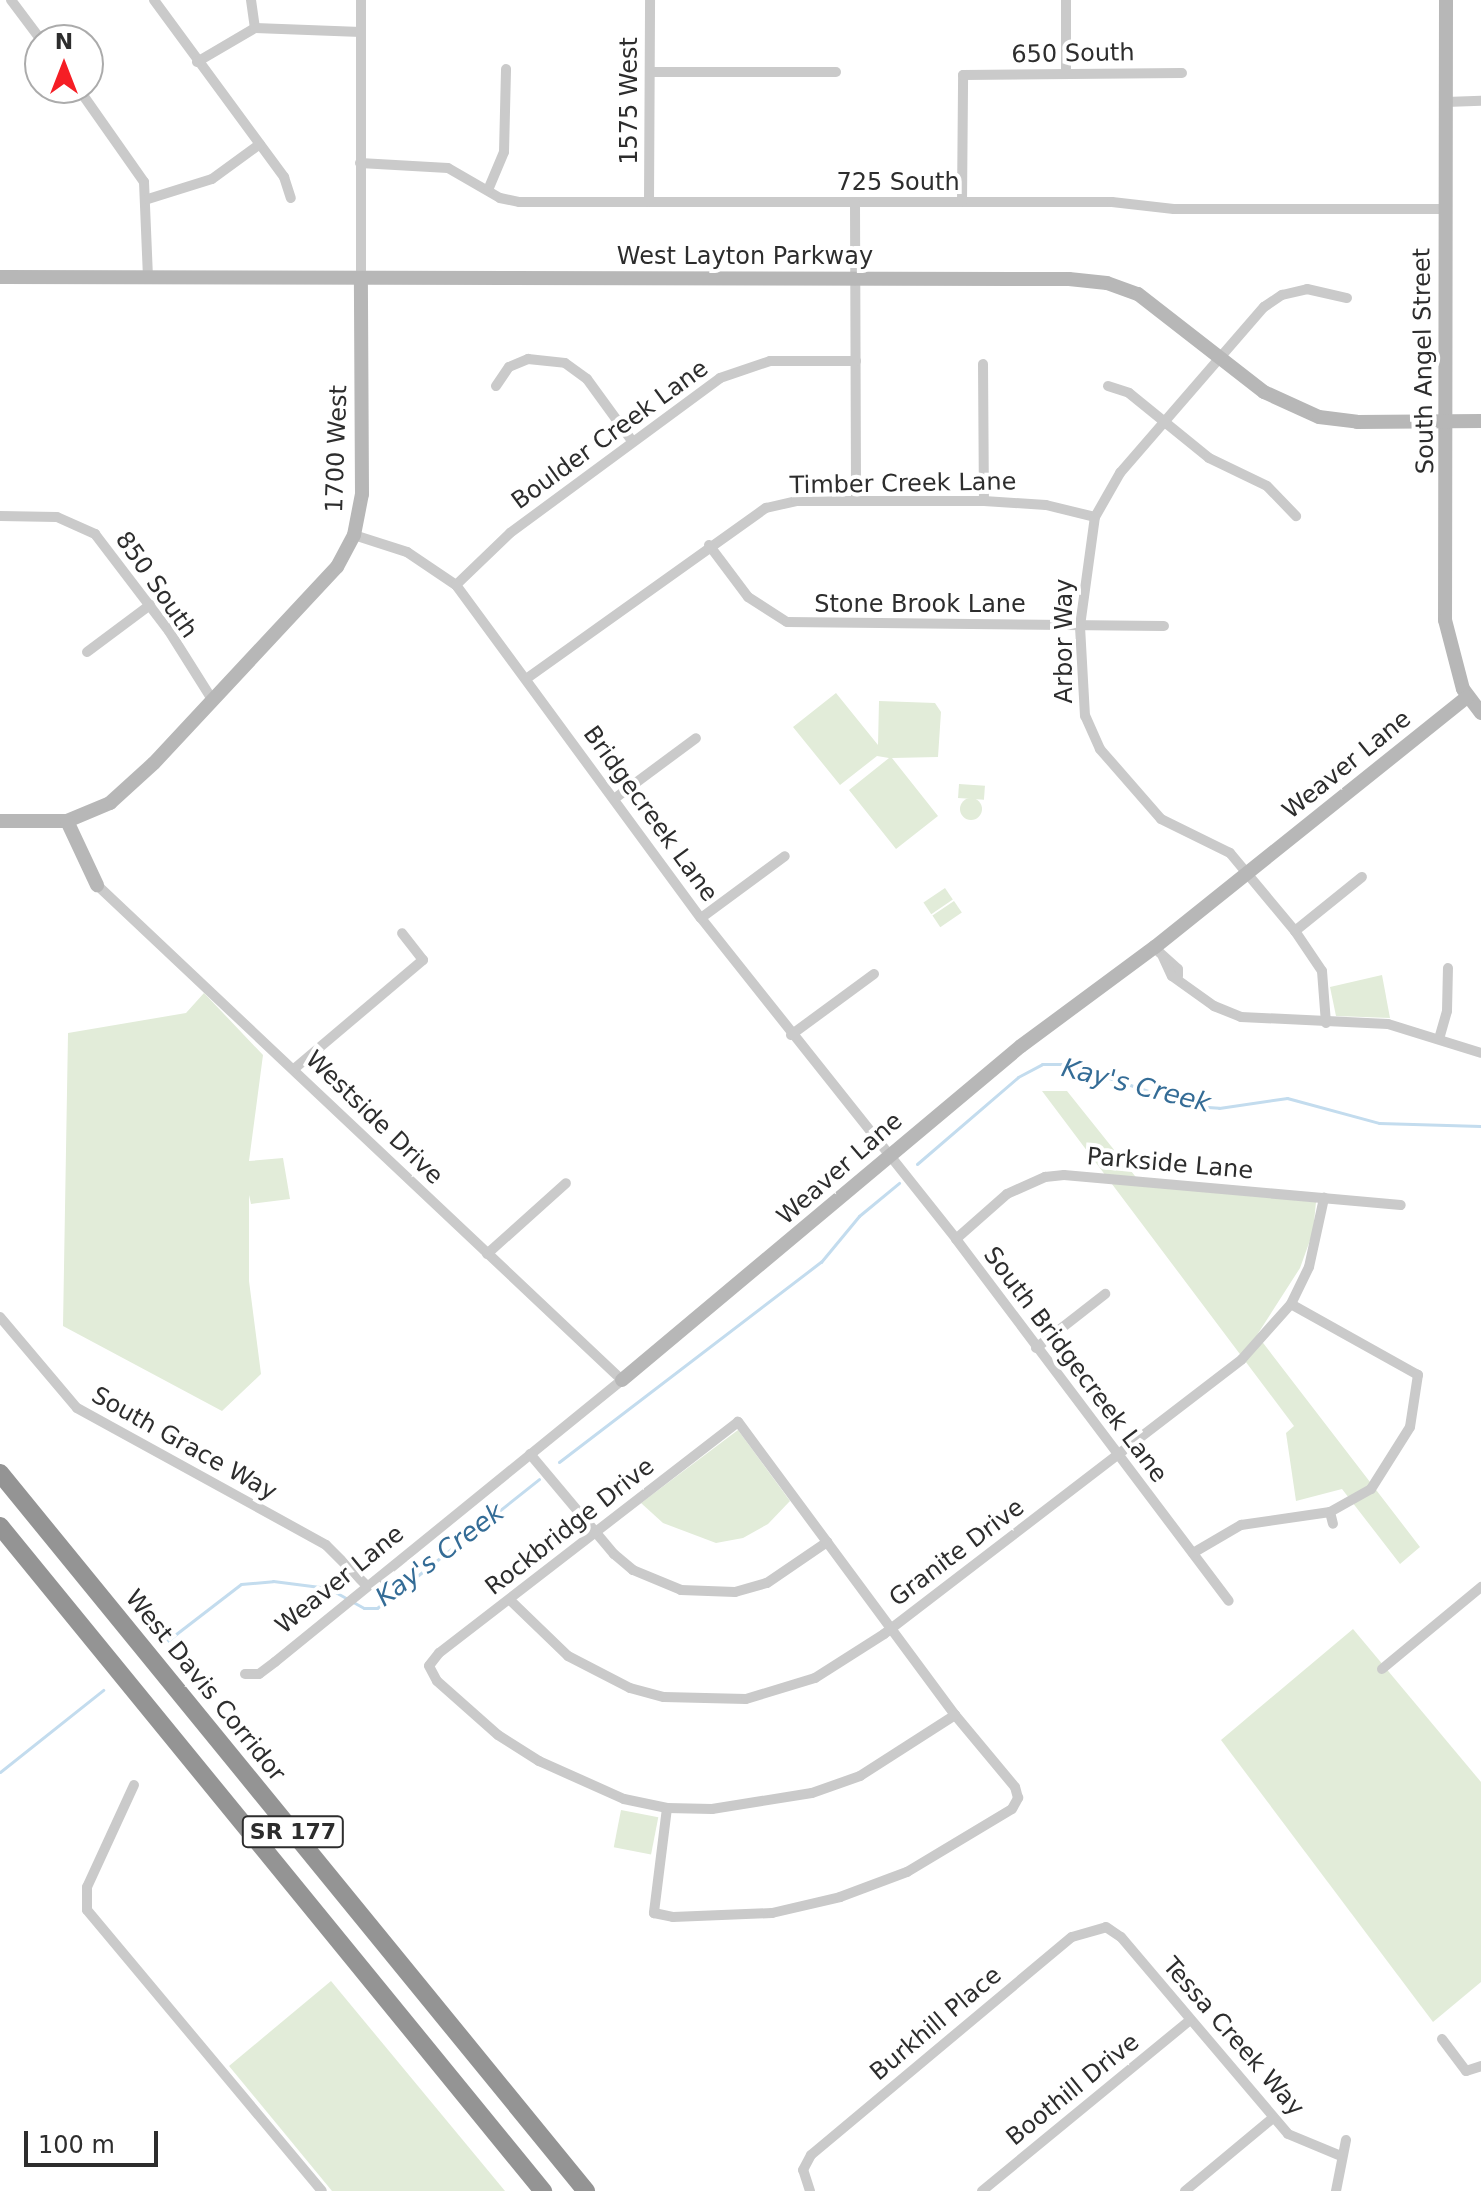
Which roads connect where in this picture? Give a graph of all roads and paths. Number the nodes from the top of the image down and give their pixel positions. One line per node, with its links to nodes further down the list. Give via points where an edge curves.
1 (11, 0): 8 (street)
2 (154, 0): 11 (street)
3 (251, 0): 9 (street)
4 (361, 0): 10 (street, 1700 West)
5 (650, 0): 13 (street, 1575 West)
6 (1066, 0): 16 (street)
7 (1446, 0): 18 (main road, South Angel Street)
8 (29, 24)
9 (255, 28): 10 (street); 11 (street)
10 (361, 32): 21 (street, 1700 West)
11 (197, 62): 20 (street)
12 (506, 69): 22 (street, via 504,152)
13 (651, 72): 14 (street); 25 (street, 1575 West)
14 (836, 72)
15 (1182, 73): 16 (street, 650 South)
16 (1066, 74): 26 (street, 650 South, via 963,75)
17 (1481, 101): 18 (street)
18 (1446, 102): 28 (main road, South Angel Street)
19 (90, 104): 24 (street, via 135,162)
20 (260, 144): 23 (street, via 284,177); 24 (street, via 212,179)
21 (360, 163): 22 (street, 725 South, via 448,168); 31 (street, 1700 West)
22 (488, 190): 25 (street, 725 South, via 519,202)
23 (291, 198)
24 (148, 199): 30 (street)
25 (649, 202): 27 (street, 725 South)
26 (962, 202): 27 (street, 725 South); 28 (street, 725 South)
27 (855, 203): 32 (street)
28 (1445, 209): 39 (main road, South Angel Street)
29 (0, 277): 30 (main road, West Layton Parkway)
30 (148, 278): 31 (main road, West Layton Parkway)
31 (361, 278): 32 (main road, West Layton Parkway); 48 (main road, 1700 West, via 362,494)
32 (855, 279): 34 (main road, West Layton Parkway, via 1107,283 1166,311); 35 (street)
33 (1347, 298): 34 (street, Arbor Way, via 1307,289 1282,295 1264,307)
34 (1221, 356): 39 (main road, West Layton Parkway, via 1264,392 1319,417); 41 (street, Arbor Way)
35 (856, 361): 42 (street, Boulder Creek Lane, via 770,361 742,367); 43 (street)
36 (983, 364): 44 (street)
37 (496, 386): 42 (street, via 509,367 528,359 565,363 587,379)
38 (1108, 386): 41 (street, via 1129,393)
39 (1448, 421): 40 (main road, West Layton Parkway); 56 (main road, South Angel Street, via 1445,620 1451,659)
40 (1481, 421)
41 (1165, 422): 46 (street, via 1209,458 1279,495); 47 (street, Arbor Way, via 1120,473)
42 (632, 441): 50 (street, Boulder Creek Lane, via 510,533)
43 (856, 501): 44 (street, Timber Creek Lane); 49 (street, Timber Creek Lane, via 796,501 766,508)
44 (984, 501): 47 (street, Timber Creek Lane, via 1046,505)
45 (0, 516): 51 (street, 850 South, via 48,516 86,528 103,542)
46 (1296, 516)
47 (1095, 517): 52 (street, Arbor Way)
48 (354, 535): 50 (street, Bridgecreek Lane, via 407,552); 57 (main road, 1700 West, via 318,589)
49 (709, 545): 52 (street, Stone Brook Lane, via 748,597 787,622); 55 (street, Timber Creek Lane)
50 (456, 585): 55 (street, Bridgecreek Lane)
51 (150, 605): 54 (street); 57 (street, 850 South)
52 (1080, 626): 53 (street, Stone Brook Lane); 64 (street, Arbor Way, via 1085,716 1100,749 1142,803 1180,830 1214,841)
53 (1164, 626)
54 (87, 652)
55 (526, 679): 60 (street, Bridgecreek Lane)
56 (1467, 697): 58 (main road, South Angel Street); 64 (main road, Weaver Lane)
57 (213, 701): 62 (main road, 1700 West, via 127,790)
58 (1481, 713)
59 (696, 738): 60 (street)
60 (614, 799): 67 (street, Bridgecreek Lane)
61 (0, 821): 62 (main road)
62 (67, 821): 66 (main road)
63 (785, 856): 67 (street)
64 (1247, 874): 68 (street, Arbor Way); 70 (main road, Weaver Lane)
65 (1362, 877): 68 (street)
66 (97, 885): 77 (street, Westside Drive)
67 (701, 918): 74 (street, Bridgecreek Lane)
68 (1295, 931): 73 (street, Arbor Way, via 1322,971)
69 (402, 933): 77 (street, via 423,960)
70 (1159, 952): 73 (street, via 1214,1006 1241,1017); 78 (main road, Weaver Lane, via 1026,1042)
71 (1448, 968): 75 (street, via 1447,1011)
72 (874, 974): 74 (street)
73 (1326, 1023): 75 (street, via 1388,1024)
74 (791, 1035): 78 (street, Bridgecreek Lane)
75 (1439, 1039): 76 (street)
76 (1481, 1053)
77 (294, 1069): 83 (street, Westside Drive)
78 (889, 1153): 82 (street, South Bridgecreek Lane); 88 (main road, Weaver Lane, via 771,1260)
79 (566, 1183): 83 (street)
80 (1324, 1198): 81 (street, Parkside Lane); 82 (street, Parkside Lane, via 1045,1177 1007,1194); 85 (street, Granite Drive, via 1321,1232)
81 (1401, 1205)
82 (956, 1239): 87 (street, South Bridgecreek Lane)
83 (487, 1254): 88 (street, Westside Drive)
84 (1105, 1294): 87 (street)
85 (1291, 1304): 90 (street, Granite Drive, via 1242,1359); 92 (street, via 1418,1375 1418,1399 1400,1452 1371,1489)
86 (0, 1317): 99 (street, South Grace Way, via 77,1408 326,1545)
87 (1036, 1348): 90 (street, South Bridgecreek Lane)
88 (622, 1380): 89 (street, Weaver Lane)
89 (530, 1454): 95 (street); 99 (street, Weaver Lane)
90 (1116, 1457): 97 (street, South Bridgecreek Lane); 102 (street, Granite Drive)
91 (0, 1473): 117 (highway, West Davis Corridor / SR 177)
92 (1330, 1512): 93 (street); 97 (street, via 1241,1525)
93 (1333, 1524)
94 (0, 1526): 116 (highway, SR 177)
95 (593, 1532): 96 (street, via 633,1570 657,1583 708,1595 767,1583); 96 (street, Rockbridge Drive, via 738,1422); 100 (street, Rockbridge Drive)
96 (827, 1542): 102 (street)
97 (1193, 1553): 101 (street, South Bridgecreek Lane)
98 (1481, 1587): 103 (street)
99 (363, 1589): 104 (street, Weaver Lane, via 259,1674)
100 (510, 1600): 102 (street, Granite Drive, via 568,1656 600,1675 630,1688 690,1701 778,1692 852,1657); 107 (street, Rockbridge Drive, via 429,1666 452,1697 539,1761 624,1799)
101 (1229, 1601)
102 (891, 1628): 105 (street)
103 (1382, 1669)
104 (245, 1674)
105 (955, 1715): 107 (street, via 860,1776 812,1793 712,1809); 107 (street, via 1015,1787 1018,1798 1012,1809 907,1872 840,1897 772,1913 654,1913)
106 (134, 1785): 115 (street, via 87,1887 87,1910)
107 (667, 1808)
108 (1106, 1927): 109 (street, Tessa Creek Way, via 1121,1937); 118 (street, Burkhill Place, via 1072,1937 811,2155 803,2170)
109 (1190, 2020): 112 (street, Tessa Creek Way); 119 (street, Boothill Drive)
110 (1442, 2039): 111 (street, via 1466,2071)
111 (1481, 2066)
112 (1273, 2118): 114 (street, Tessa Creek Way, via 1304,2144); 120 (street)
113 (1346, 2140): 114 (street)
114 (1341, 2156): 121 (street)
115 (322, 2191)
116 (543, 2191)
117 (586, 2191)
118 (810, 2191)
119 (982, 2191)
120 (1185, 2191)
121 (1336, 2191)

